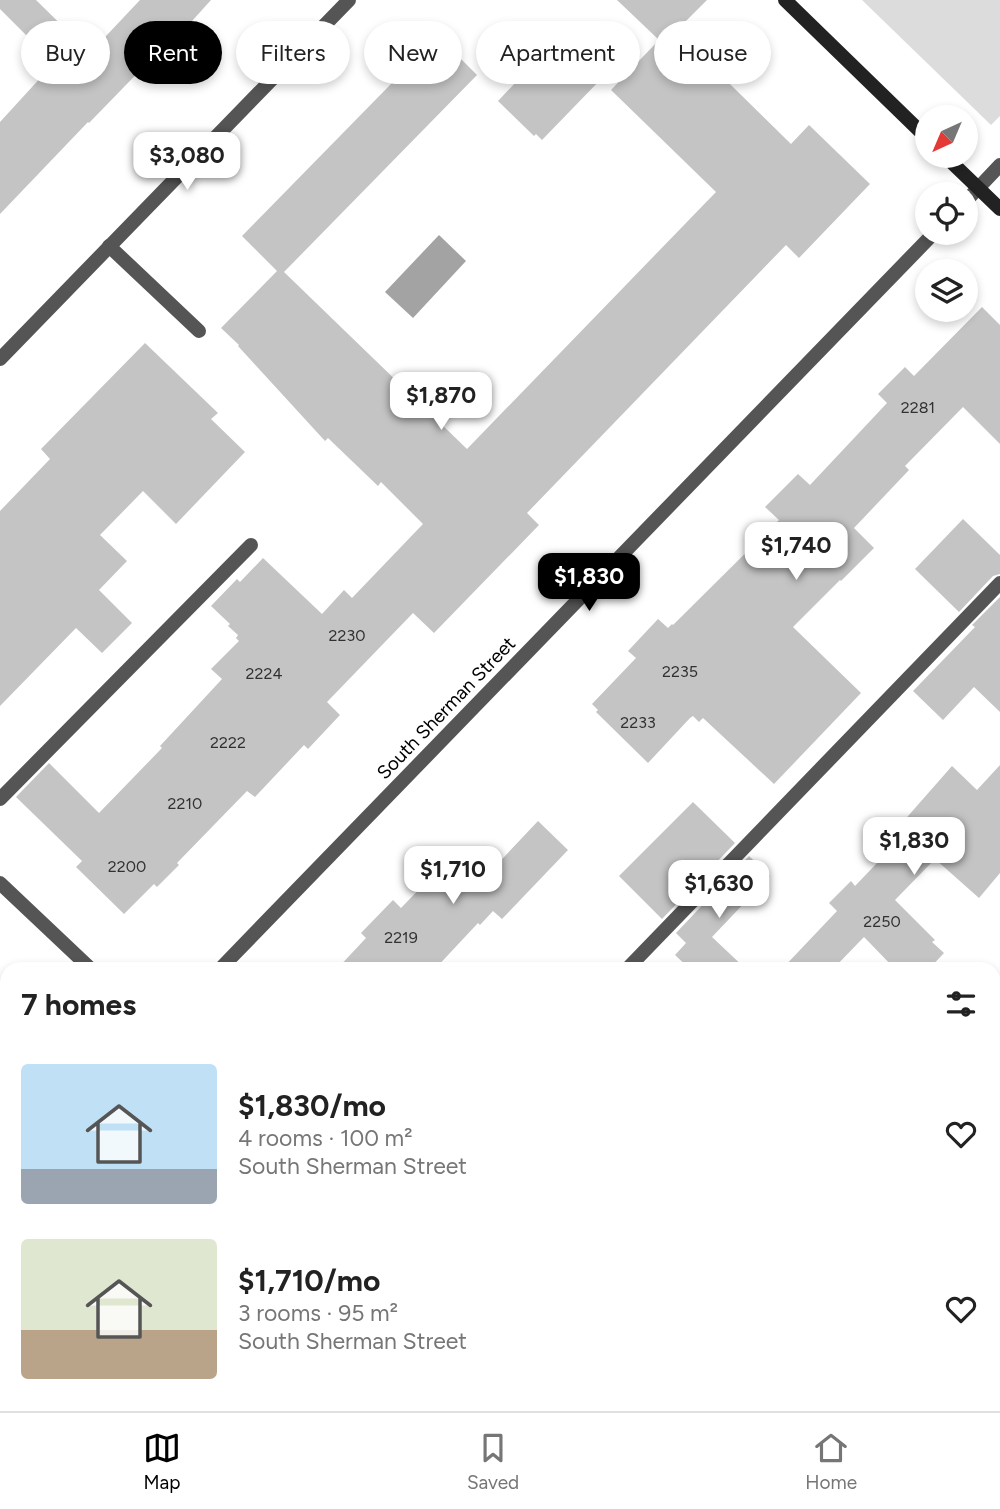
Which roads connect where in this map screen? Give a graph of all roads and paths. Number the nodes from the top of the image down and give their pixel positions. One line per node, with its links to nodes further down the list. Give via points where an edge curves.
1 (349, 0): 9 (street)
2 (785, 0): 3 (street)
3 (915, 126)
4 (1000, 165): 6 (street)
5 (958, 168): 6 (street)
6 (979, 188): 7 (street)
7 (1000, 209)
8 (922, 245): 17 (street, South Sherman Street)
9 (109, 246): 10 (street); 11 (street)
10 (199, 331)
11 (0, 359)
12 (251, 545): 14 (street)
13 (1000, 583): 18 (street)
14 (0, 799)
15 (0, 883): 16 (street)
16 (84, 962)
17 (227, 962)
18 (634, 962)

